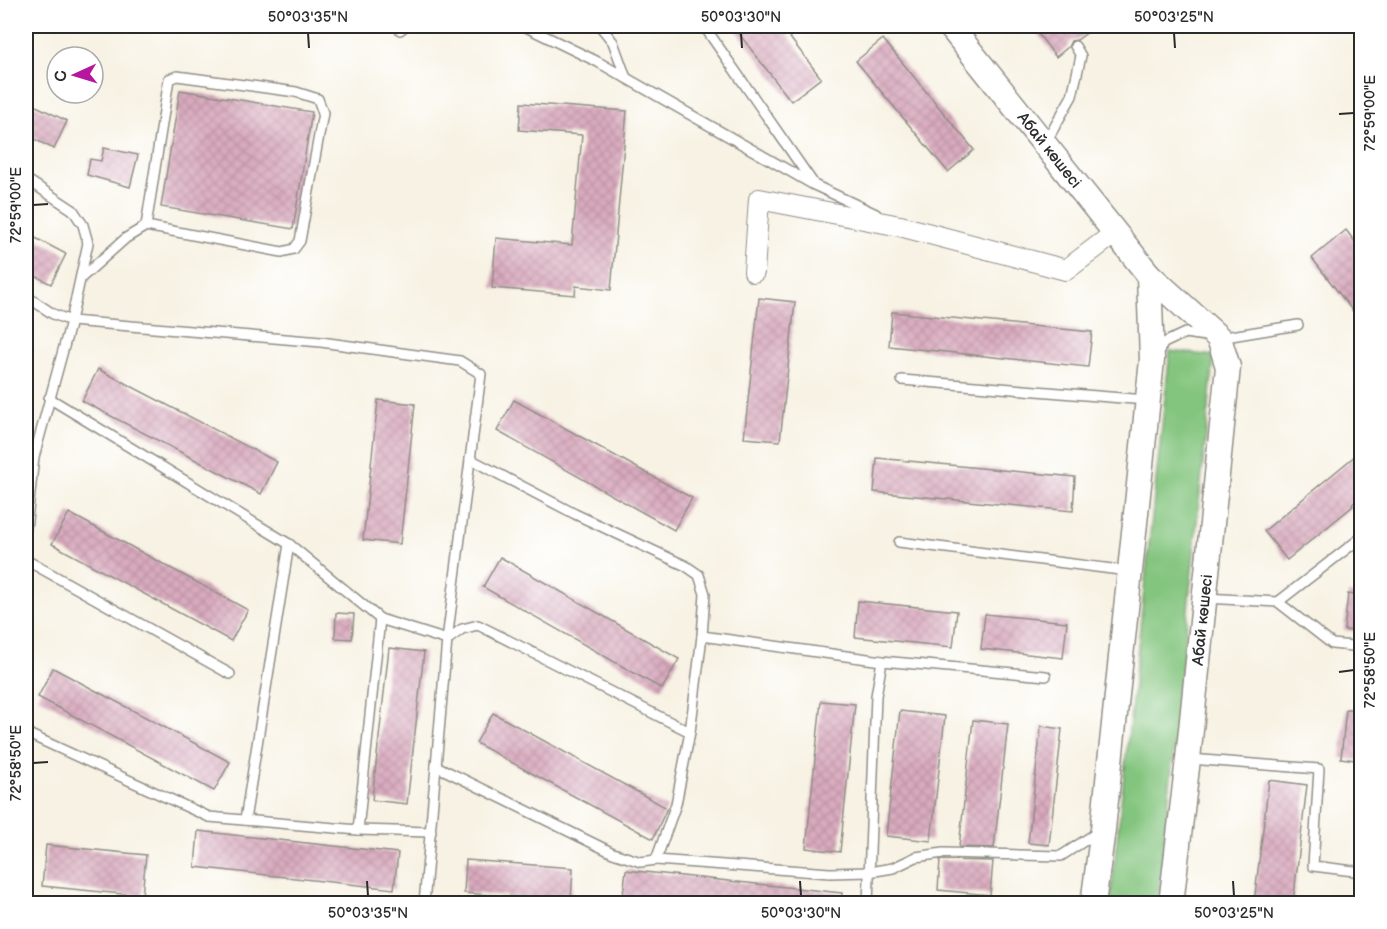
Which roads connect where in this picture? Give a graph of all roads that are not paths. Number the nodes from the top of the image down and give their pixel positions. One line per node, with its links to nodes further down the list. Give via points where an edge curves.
1 (524, 26): 6 (lane)
2 (600, 26): 6 (lane, via 613,42)
3 (704, 26): 9 (lane)
4 (950, 26): 7 (street, Абай көшесі)
5 (1075, 46): 7 (lane, via 1081,56 1072,96)
6 (626, 78): 9 (lane)
7 (1044, 144): 12 (street, Абай көшесі)
8 (26, 179): 15 (lane, via 73,210 83,225 88,243)
9 (814, 185): 11 (lane)
10 (146, 226): 10 (lane, via 282,252 294,249 300,241 322,113 318,99 296,92 177,76 169,79); 15 (lane, via 126,238)
11 (900, 226): 12 (street, via 1066,270); 13 (street, via 759,199)
12 (1115, 233): 14 (street, Абай көшесі)
13 (754, 272)
14 (1149, 275): 19 (street, Абай көшесі); 20 (street)
15 (81, 278): 17 (lane)
16 (26, 296): 17 (lane)
17 (70, 321): 22 (lane); 24 (lane, via 321,342 460,361 481,374)
18 (1298, 325): 19 (lane)
19 (1219, 338): 20 (lane, via 1185,333 1164,343); 31 (street, Абай көшесі, via 1228,367)
20 (1152, 360): 23 (street)
21 (902, 380): 23 (lane)
22 (49, 398): 25 (lane, via 34,457); 28 (lane)
23 (1146, 400): 30 (street)
24 (470, 459): 34 (lane, via 699,575 705,594); 35 (lane)
25 (26, 529)
26 (1362, 537): 32 (lane)
27 (900, 542): 30 (lane)
28 (289, 543): 33 (lane); 44 (lane)
29 (26, 560): 38 (lane)
30 (1130, 571): 45 (street)
31 (1205, 598): 32 (lane); 42 (street, Абай көшесі)
32 (1278, 602): 36 (lane, via 1332,644)
33 (380, 619): 35 (lane); 46 (lane)
34 (702, 636): 37 (lane); 40 (lane)
35 (447, 640): 40 (lane, via 462,629 478,625); 43 (lane)
36 (1362, 647)
37 (882, 661): 39 (lane); 49 (lane, via 876,696)
38 (230, 674)
39 (1046, 676)
40 (690, 732): 48 (lane, via 676,804)
41 (26, 733): 44 (lane, via 209,818)
42 (1188, 759): 50 (lane, via 1319,769 1313,866); 54 (street, Абай көшесі)
43 (436, 765): 47 (lane); 48 (lane, via 613,853 642,862)
44 (245, 820): 46 (lane)
45 (1102, 829): 49 (lane, via 1061,856 943,853); 53 (street)
46 (358, 830): 47 (lane)
47 (430, 832): 51 (lane)
48 (656, 860): 49 (lane, via 830,873)
49 (869, 872): 52 (lane)
50 (1362, 872)
51 (424, 903)
52 (868, 903)
53 (1093, 903)
54 (1171, 903)

